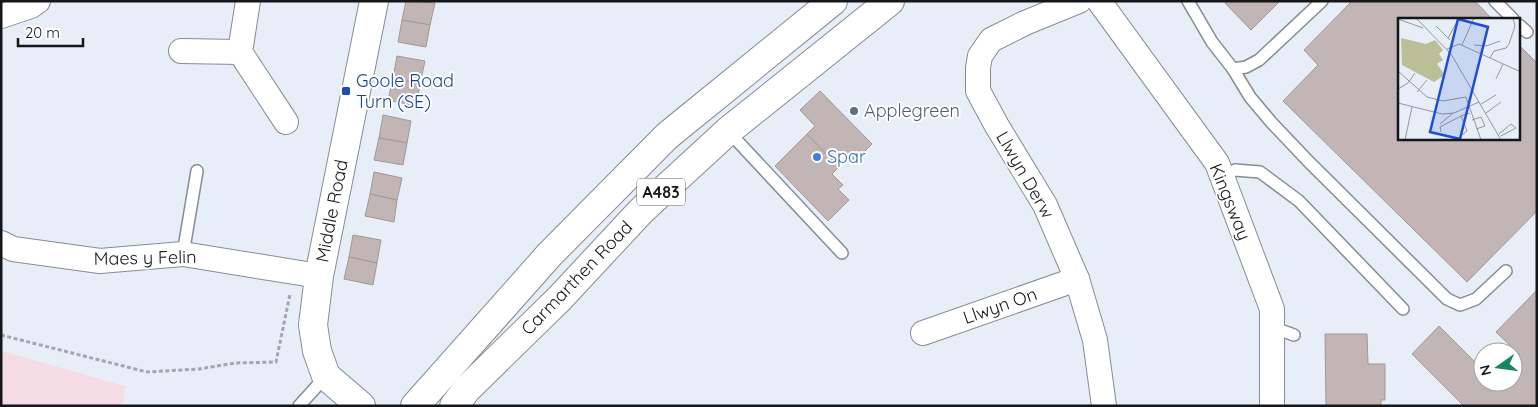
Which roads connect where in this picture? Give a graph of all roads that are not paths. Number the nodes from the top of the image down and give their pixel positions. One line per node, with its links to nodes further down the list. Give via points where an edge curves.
1 (38, 1): 11 (street)
2 (248, 1): 14 (street)
3 (374, 1): 24 (main road, Middle Road)
4 (833, 1): 33 (main road, Carmarthen Road / A483, via 668,136 550,254)
5 (890, 1): 17 (main road, Carmarthen Road / A483)
6 (1079, 1): 25 (street, Llwyn Derw, via 991,40 980,56 978,68 978,90 1045,204)
7 (1099, 1): 19 (street, Kingsway, via 1217,163)
8 (1188, 1): 15 (lane)
9 (1322, 1): 15 (lane, via 1259,60 1246,67)
10 (1495, 1): 12 (lane)
11 (1, 16)
12 (1512, 18)
13 (181, 51): 14 (street)
14 (240, 52): 16 (street)
15 (1232, 69): 23 (lane, via 1250,97 1296,148 1448,299 1460,305 1476,299)
16 (286, 122)
17 (728, 131): 21 (lane); 34 (main road, Carmarthen Road / A483, via 641,211)
18 (197, 171): 22 (lane)
19 (1222, 177): 26 (lane, via 1235,170 1260,172 1299,201); 27 (street, Kingsway, via 1272,309)
20 (1, 243): 22 (street, Maes y Felin, via 13,249 100,261)
21 (842, 253)
22 (182, 254): 24 (street, Maes y Felin)
23 (1506, 271)
24 (307, 274): 30 (main road, Middle Road, via 314,302 317,351)
25 (1078, 279): 28 (street, Llwyn On); 35 (street, Llwyn Derw, via 1095,340)
26 (1403, 309)
27 (1272, 327): 29 (lane); 36 (street, Kingsway)
28 (924, 333)
29 (1294, 335)
30 (326, 376): 31 (lane); 32 (main road, Middle Road)
31 (299, 406)
32 (361, 406)
33 (415, 406)
34 (454, 406)
35 (1104, 406)
36 (1272, 406)

